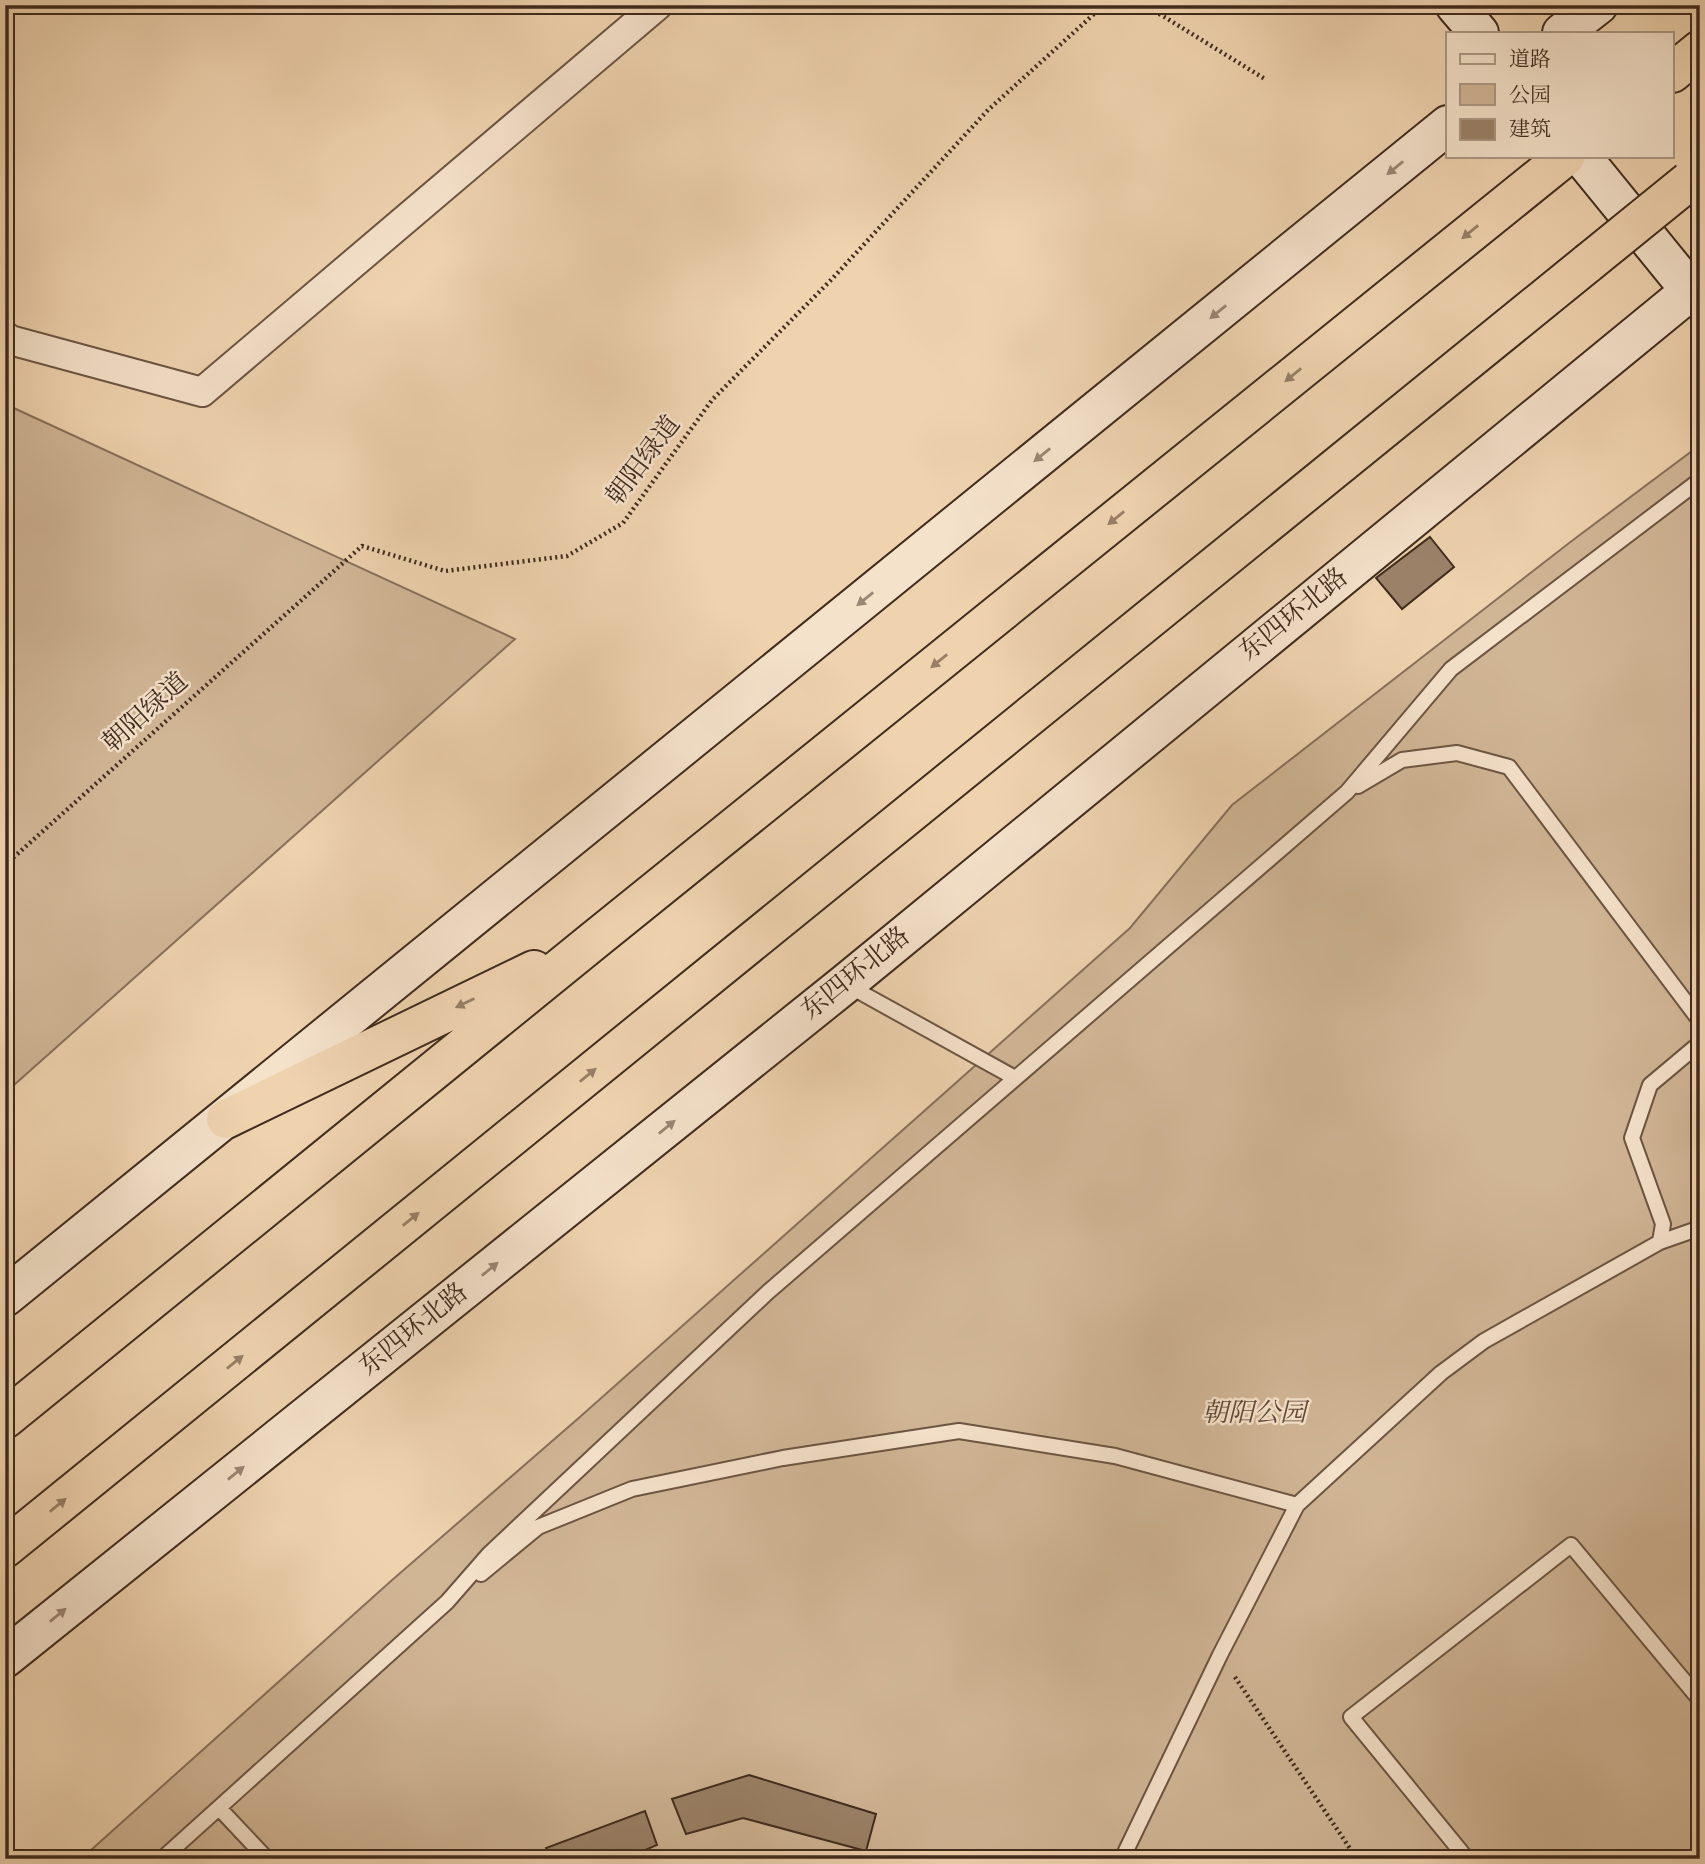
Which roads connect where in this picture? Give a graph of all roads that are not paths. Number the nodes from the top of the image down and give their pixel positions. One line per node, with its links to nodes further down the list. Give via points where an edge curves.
1 (658, 5): 15 (street, via 202,392)
2 (1455, 5): 5 (street)
3 (1481, 5): 6 (street)
4 (1598, 5): 7 (street)
5 (1478, 32)
6 (1494, 32)
7 (1563, 32)
8 (1700, 50): 9 (highway)
9 (1674, 71)
10 (1446, 127): 23 (street, one-way to 23)
11 (1563, 158): 18 (highway, one-way to 18)
12 (1583, 158): 14 (street)
13 (1695, 177): 29 (highway, one-way to 13, bridge)
14 (1697, 288): 19 (street, 东四环北路)
15 (5, 336)
16 (1700, 480): 17 (lane, via 1451,669)
17 (1346, 792): 20 (lane, via 1402,760 1457,753 1509,767); 22 (lane)
18 (592, 942): 23 (highway, one-way to 23); 27 (highway)
19 (845, 984): 22 (lane); 31 (street, 东四环北路, one-way to 19)
20 (1700, 1021)
21 (1700, 1043): 25 (lane, via 1650,1085 1632,1138 1663,1224)
22 (1015, 1077): 30 (lane, via 768,1292 489,1554)
23 (226, 1119): 26 (street)
24 (1700, 1228): 25 (lane)
25 (1660, 1242): 28 (lane, via 1484,1341 1441,1373)
26 (5, 1297)
27 (5, 1419)
28 (1297, 1505): 30 (lane, via 1115,1457 959,1431 783,1458 632,1489 538,1527); 36 (lane)
29 (5, 1548)
30 (447, 1602): 33 (lane)
31 (5, 1658)
32 (1700, 1700): 37 (lane, via 1571,1545 1351,1717)
33 (219, 1808): 34 (lane); 35 (lane)
34 (162, 1859)
35 (267, 1859)
36 (1122, 1859)
37 (1467, 1859)

